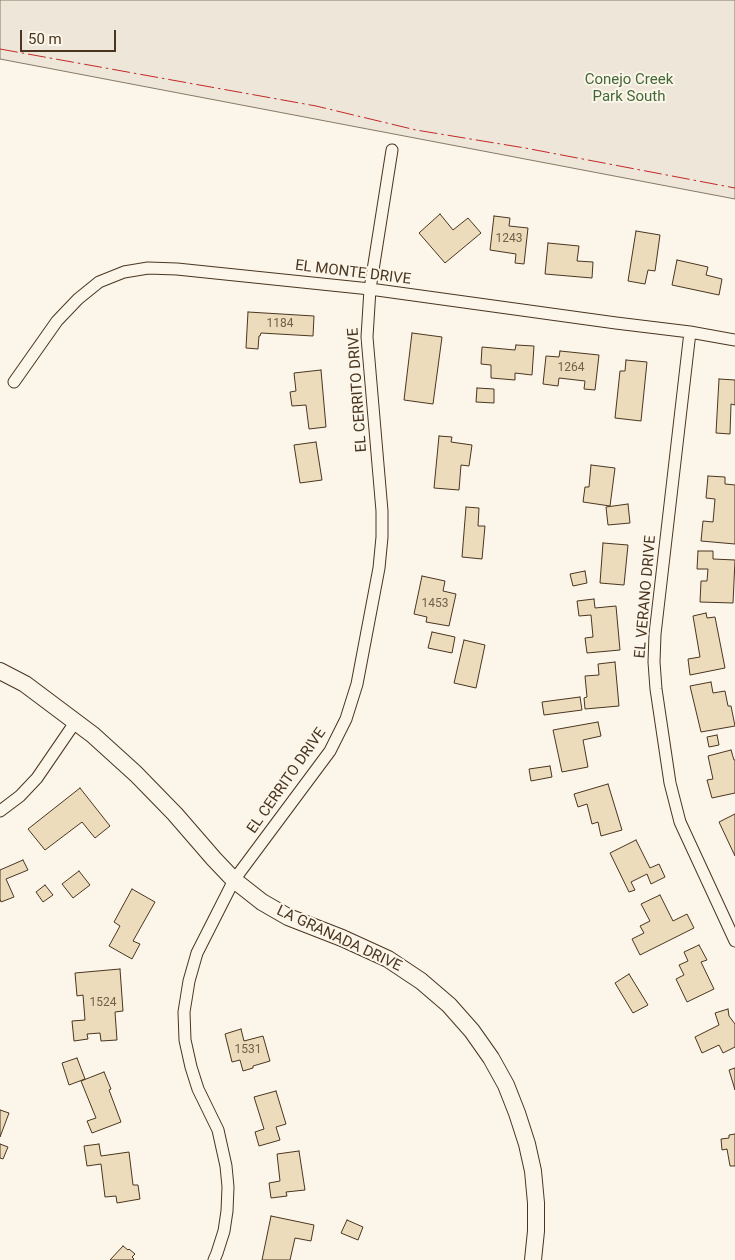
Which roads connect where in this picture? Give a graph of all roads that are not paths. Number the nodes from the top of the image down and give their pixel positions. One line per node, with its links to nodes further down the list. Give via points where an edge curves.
1 (392, 150): 2 (street, EL CERRITO DRIVE)
2 (370, 289): 3 (street, EL MONTE DRIVE); 5 (street, EL MONTE DRIVE, via 177,269 148,268 124,272 100,282 78,299 57,321); 9 (street, EL CERRITO DRIVE, via 367,337 382,537 357,684 346,718 330,751)
3 (690, 332): 4 (street, EL MONTE DRIVE); 10 (street, EL VERANO DRIVE, via 654,662 670,783 680,822)
4 (735, 340)
5 (14, 382)
6 (0, 671): 7 (street, LA GRANADA DRIVE, via 25,684)
7 (76, 721): 8 (street, via 37,778); 9 (street, LA GRANADA DRIVE, via 136,774)
8 (0, 811)
9 (234, 880): 11 (street, EL CERRITO DRIVE, via 197,953 188,981 184,1012 185,1040 191,1067 218,1130 226,1166 227,1211); 12 (street, LA GRANADA DRIVE, via 288,917 388,960 421,981 472,1031 506,1085 527,1144 536,1203)
10 (735, 941)
11 (214, 1260)
12 (533, 1260)

